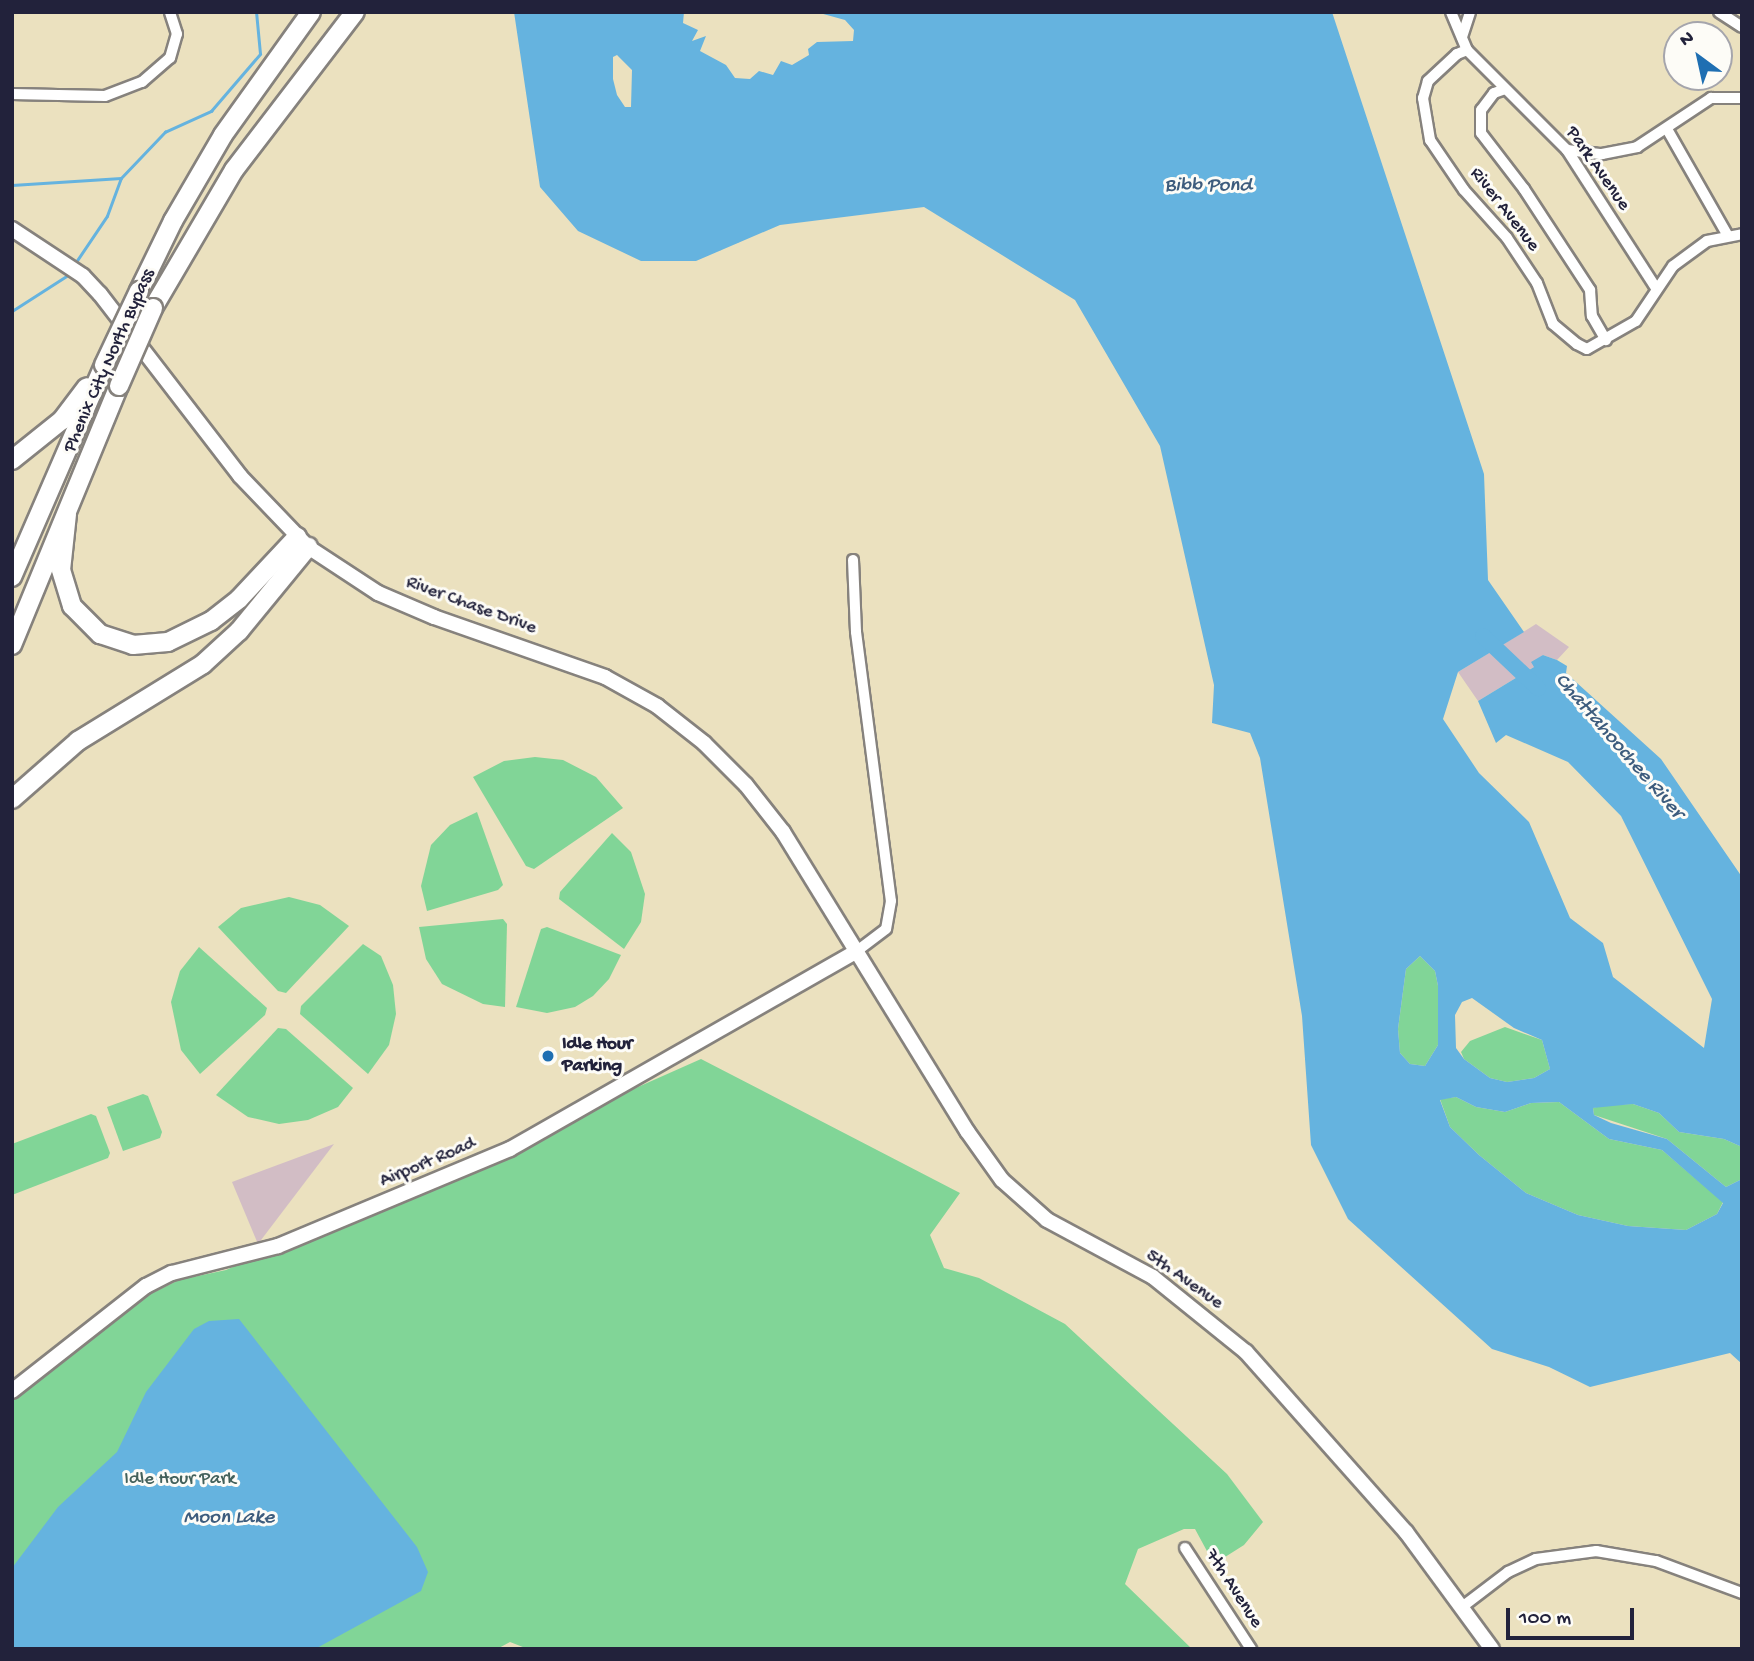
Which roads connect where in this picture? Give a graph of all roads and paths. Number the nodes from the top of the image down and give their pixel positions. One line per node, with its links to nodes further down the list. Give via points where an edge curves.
1 (170, 12): 11 (street, via 177,34 170,58 142,82 105,96)
2 (311, 12): 20 (highway, Phenix City North Bypass, bridge, via 217,145)
3 (355, 12): 22 (highway, Phenix City North Bypass, bridge, via 242,160 153,308)
4 (1451, 12): 8 (street)
5 (1470, 12): 8 (street)
6 (1719, 12): 7 (street)
7 (1742, 27)
8 (1462, 37): 9 (street)
9 (1467, 50): 10 (street, Park Avenue); 19 (street, River Avenue, via 1427,81 1424,120 1438,154 1538,283 1553,324 1587,349)
10 (1505, 89): 14 (street, Park Avenue); 19 (street, via 1494,93 1481,110 1481,132 1524,188 1590,290 1592,316)
11 (12, 94)
12 (1742, 98): 13 (street, via 1711,98)
13 (1667, 129): 14 (street, via 1637,147 1602,153); 16 (street)
14 (1567, 150): 18 (street, Park Avenue)
15 (12, 229): 23 (street, River Chase Drive, via 83,276 100,294 240,477)
16 (1727, 234): 17 (street); 18 (street, via 1692,251)
17 (1742, 234)
18 (1656, 288): 19 (street, via 1636,321)
19 (1606, 340)
20 (104, 365): 21 (highway, via 62,419); 25 (highway, Phenix City North Bypass)
21 (12, 460)
22 (66, 514): 23 (highway, via 61,570 72,606 100,634 133,645 168,642 212,621); 26 (highway, Phenix City North Bypass)
23 (303, 542): 27 (highway, via 239,631 203,664 78,741); 28 (street, River Chase Drive, via 378,593 605,677 657,706 747,785 783,832)
24 (853, 560): 28 (street, via 856,632 891,901 886,929)
25 (12, 577)
26 (12, 645)
27 (12, 799)
28 (856, 951): 29 (street, Airport Road, via 510,1149 278,1246 172,1273 146,1286); 32 (street, 5th Avenue, via 1002,1180 1047,1220 1153,1277 1245,1352 1368,1485)
29 (12, 1391)
30 (1185, 1548): 33 (street, 7th Avenue)
31 (1742, 1593): 32 (street, via 1660,1562 1596,1551 1535,1559 1508,1572)
32 (1462, 1607): 34 (street, 5th Avenue)
33 (1251, 1649)
34 (1492, 1649)

